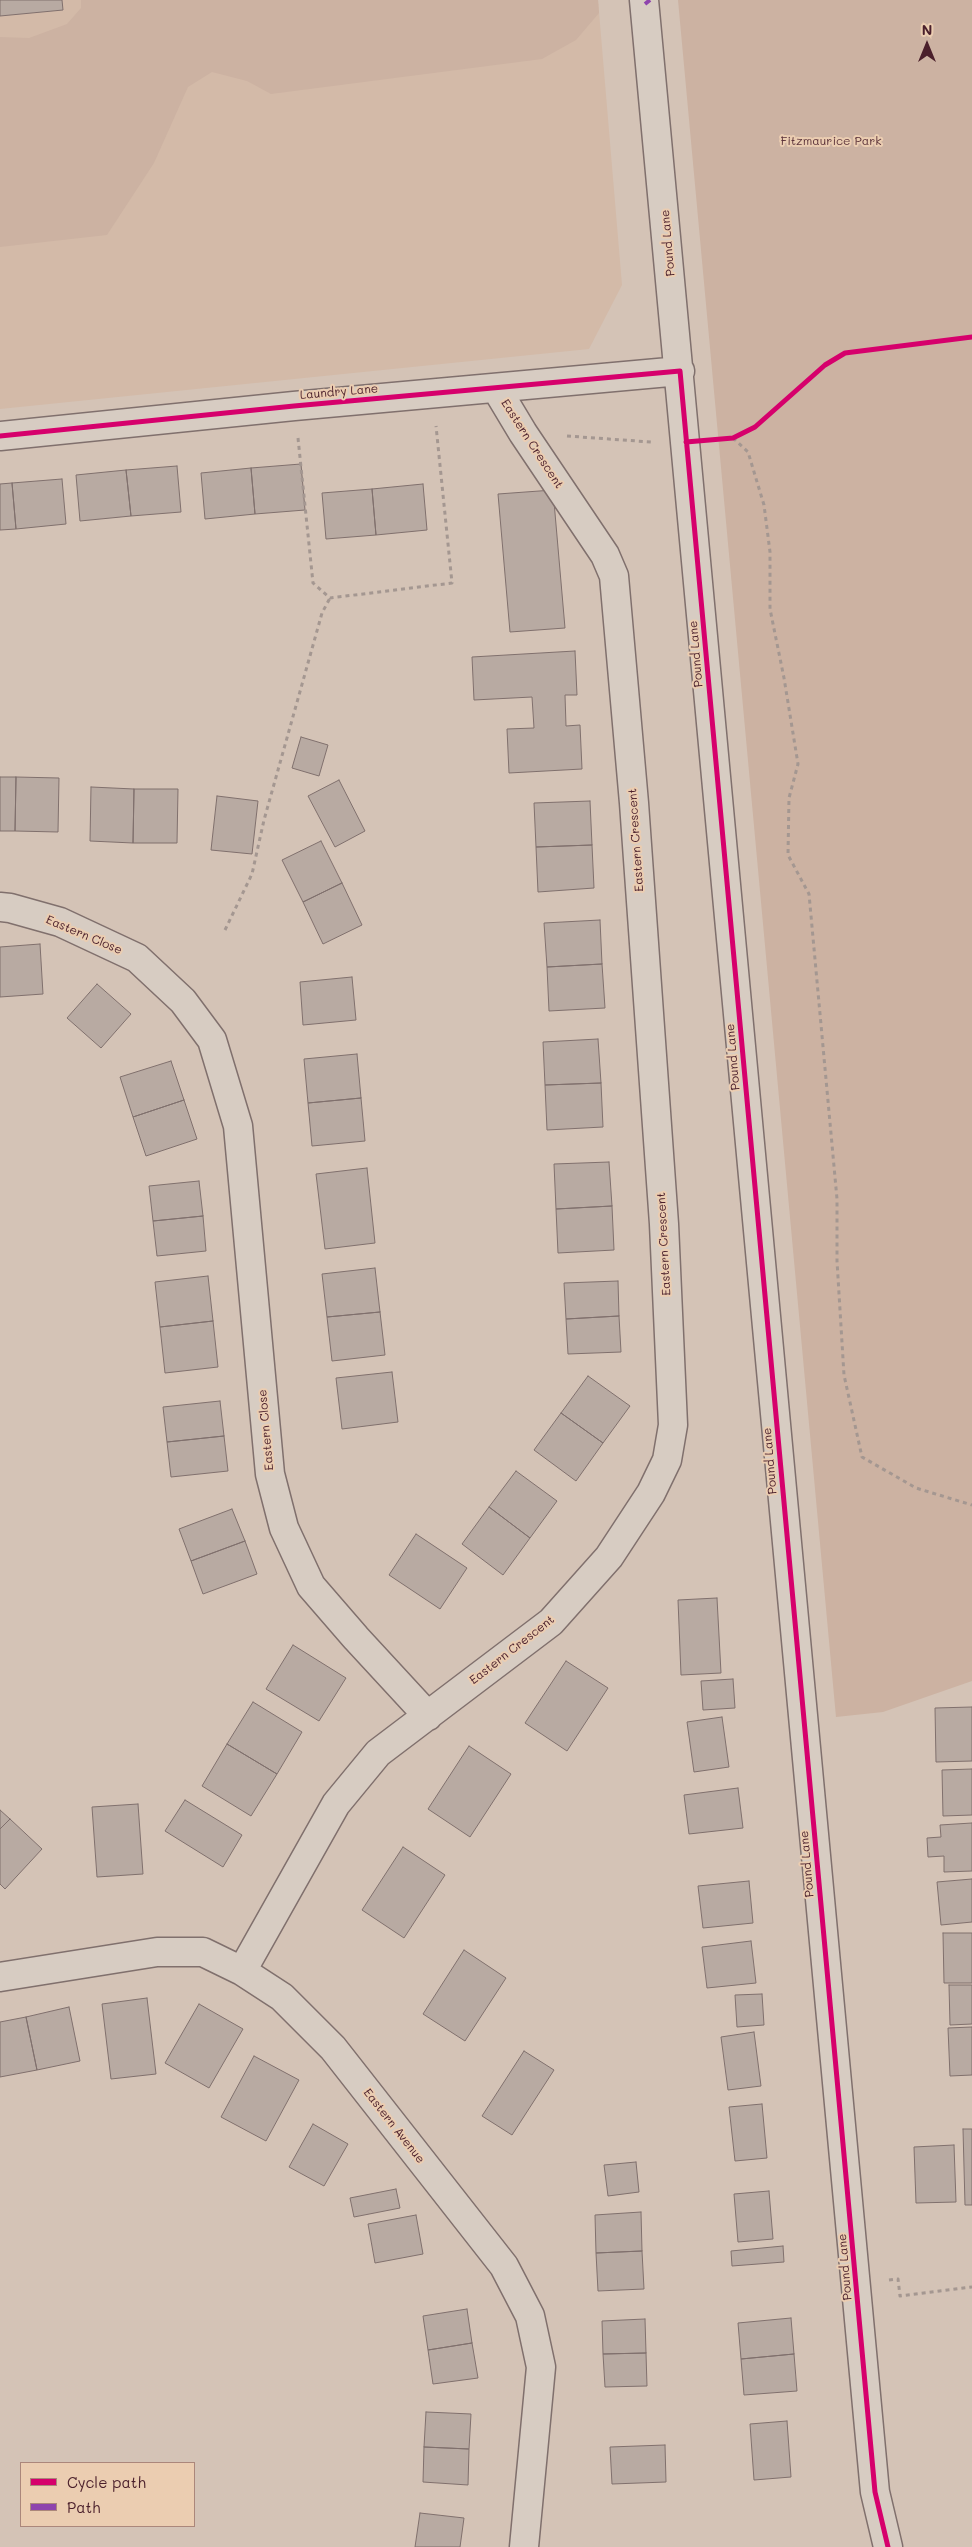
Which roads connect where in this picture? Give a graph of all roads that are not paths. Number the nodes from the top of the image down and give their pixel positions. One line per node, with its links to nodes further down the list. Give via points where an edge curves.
1 (644, 0): 2 (street, Pound Lane)
2 (680, 371): 3 (street, Laundry Lane); 9 (street, Pound Lane, via 875,2492)
3 (496, 388): 4 (street, Laundry Lane); 6 (street, Eastern Crescent, via 605,555 614,576 664,1224 673,1425 667,1460 609,1557 551,1622)
4 (0, 436)
5 (0, 907): 6 (street, Eastern Close, via 60,922 137,958 183,1001 212,1040 238,1126 270,1474 284,1528 311,1586)
6 (428, 1716): 7 (street, Eastern Crescent, via 378,1753 336,1804)
7 (242, 1971): 8 (street, Eastern Avenue, via 203,1952 157,1952); 10 (street, Eastern Avenue, via 282,1997 333,2048 504,2266 530,2316 541,2367)
8 (0, 1977)
9 (886, 2546)
10 (524, 2547)

